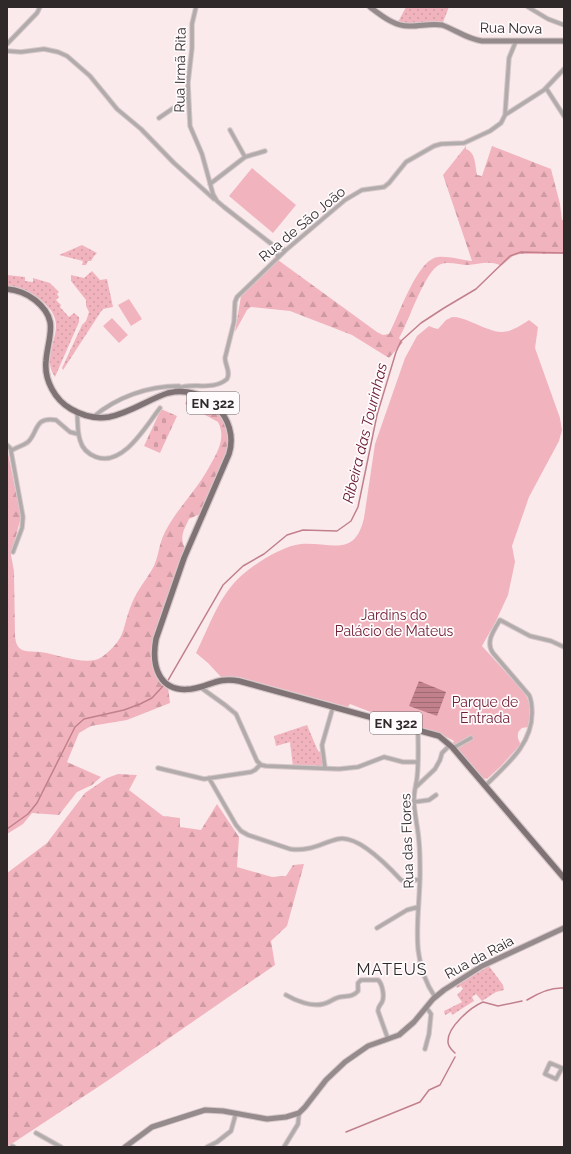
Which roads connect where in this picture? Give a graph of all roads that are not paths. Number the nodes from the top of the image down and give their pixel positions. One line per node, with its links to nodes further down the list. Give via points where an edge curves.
1 (196, 7): 14 (street, Rua Irmã Rita, via 191,28)
2 (370, 7): 8 (main road, Rua Nova, via 389,21 402,26 437,24 479,41)
3 (528, 7): 6 (street)
4 (538, 7): 6 (street)
5 (40, 8): 10 (street)
6 (535, 11): 7 (street)
7 (564, 25)
8 (516, 41): 9 (main road, Rua Nova); 15 (street, via 508,59)
9 (564, 41)
10 (7, 44)
11 (7, 51): 22 (street, via 44,49 67,56 90,76 117,109)
12 (564, 69): 13 (street, Rua de São João)
13 (546, 88): 15 (street, Rua de São João); 16 (street)
14 (188, 98): 17 (street); 21 (street, Rua Irmã Rita, via 191,130 202,152)
15 (505, 115): 24 (street, Rua de São João, via 499,125 486,133 462,143 438,144 412,158 384,187 353,194)
16 (564, 116)
17 (158, 118)
18 (230, 130): 20 (street)
19 (265, 151): 20 (street)
20 (245, 157): 21 (street)
21 (210, 184): 22 (street, Rua Irmã Rita)
22 (217, 201): 23 (street, Rua Irmã Rita)
23 (274, 246): 24 (street); 25 (street)
24 (286, 250): 25 (street, Rua de São João)
25 (278, 257): 27 (street, Rua de São João, via 237,297 225,358 229,376 227,379 212,386)
26 (7, 289): 30 (main road, EN 322, via 28,295 46,312 51,329 46,361 49,382 59,400)
27 (184, 386): 28 (street, Rua de São João); 32 (street, via 158,387 139,392 114,402)
28 (173, 392): 32 (main road, EN 322, via 116,415); 39 (main road, EN 322, via 192,393 212,402 230,428 231,441 227,460 184,558 156,639 154,653 158,674 167,683 185,689)
29 (160, 408): 34 (street, via 133,443 114,457 100,458 90,454)
30 (77, 412): 31 (main road, EN 322); 33 (street)
31 (84, 415): 32 (main road, EN 322); 33 (street)
32 (93, 417)
33 (78, 426): 34 (street)
34 (78, 434): 36 (street, via 70,432 56,420 46,420 38,425 28,442)
35 (7, 445): 36 (street)
36 (12, 450): 37 (street, via 23,517 22,528)
37 (13, 552)
38 (564, 647): 49 (street, via 530,636 500,620 492,634 490,649 529,695 532,701 532,717 529,733 523,745)
39 (200, 687): 40 (main road, EN 322, via 218,680 236,681); 45 (street, via 236,714)
40 (333, 707): 41 (main road, EN 322); 47 (street, via 321,747)
41 (418, 729): 43 (main road, EN 322, via 439,736); 44 (street, Rua das Flores)
42 (470, 738): 43 (street)
43 (452, 746): 49 (main road, EN 322); 50 (street, via 443,752 435,769)
44 (418, 762): 47 (street, via 402,762 385,757 354,768); 50 (street, Rua das Flores)
45 (260, 765): 47 (street); 48 (street, via 251,772)
46 (158, 768): 48 (street)
47 (325, 768)
48 (209, 778): 54 (street, via 236,825 243,832 290,849 313,848 337,839 347,839 378,856 401,880 406,882)
49 (485, 786): 53 (main road, EN 322)
50 (416, 787): 52 (street, Rua das Flores)
51 (436, 795): 52 (street, via 429,800)
52 (414, 802): 54 (street, Rua das Flores, via 419,840)
53 (564, 878)
54 (420, 879): 55 (street, Rua das Flores)
55 (418, 907): 56 (street, via 407,910); 59 (street, Rua das Flores, via 418,957 426,982)
56 (378, 928)
57 (564, 928): 59 (main road, Rua da Raia, via 482,966)
58 (286, 995): 61 (street, via 322,1005 338,997 355,995 361,980 378,980 382,984 383,999 378,1011)
59 (435, 997): 60 (main road, Rua da Raia)
60 (426, 1007): 61 (main road, Rua da Raia, via 412,1024 397,1036); 62 (street, via 432,1014)
61 (388, 1039): 65 (main road, Rua da Raia, via 368,1046 346,1061 326,1080)
62 (425, 1049)
63 (556, 1079): 63 (street, via 562,1068 550,1063 545,1074)
64 (236, 1113): 65 (main road, via 267,1118); 68 (main road, via 205,1110 162,1123 146,1131); 69 (street, via 231,1131)
65 (299, 1113): 70 (street, via 298,1124)
66 (36, 1133): 67 (street)
67 (61, 1147)
68 (126, 1147)
69 (207, 1147)
70 (284, 1147)

